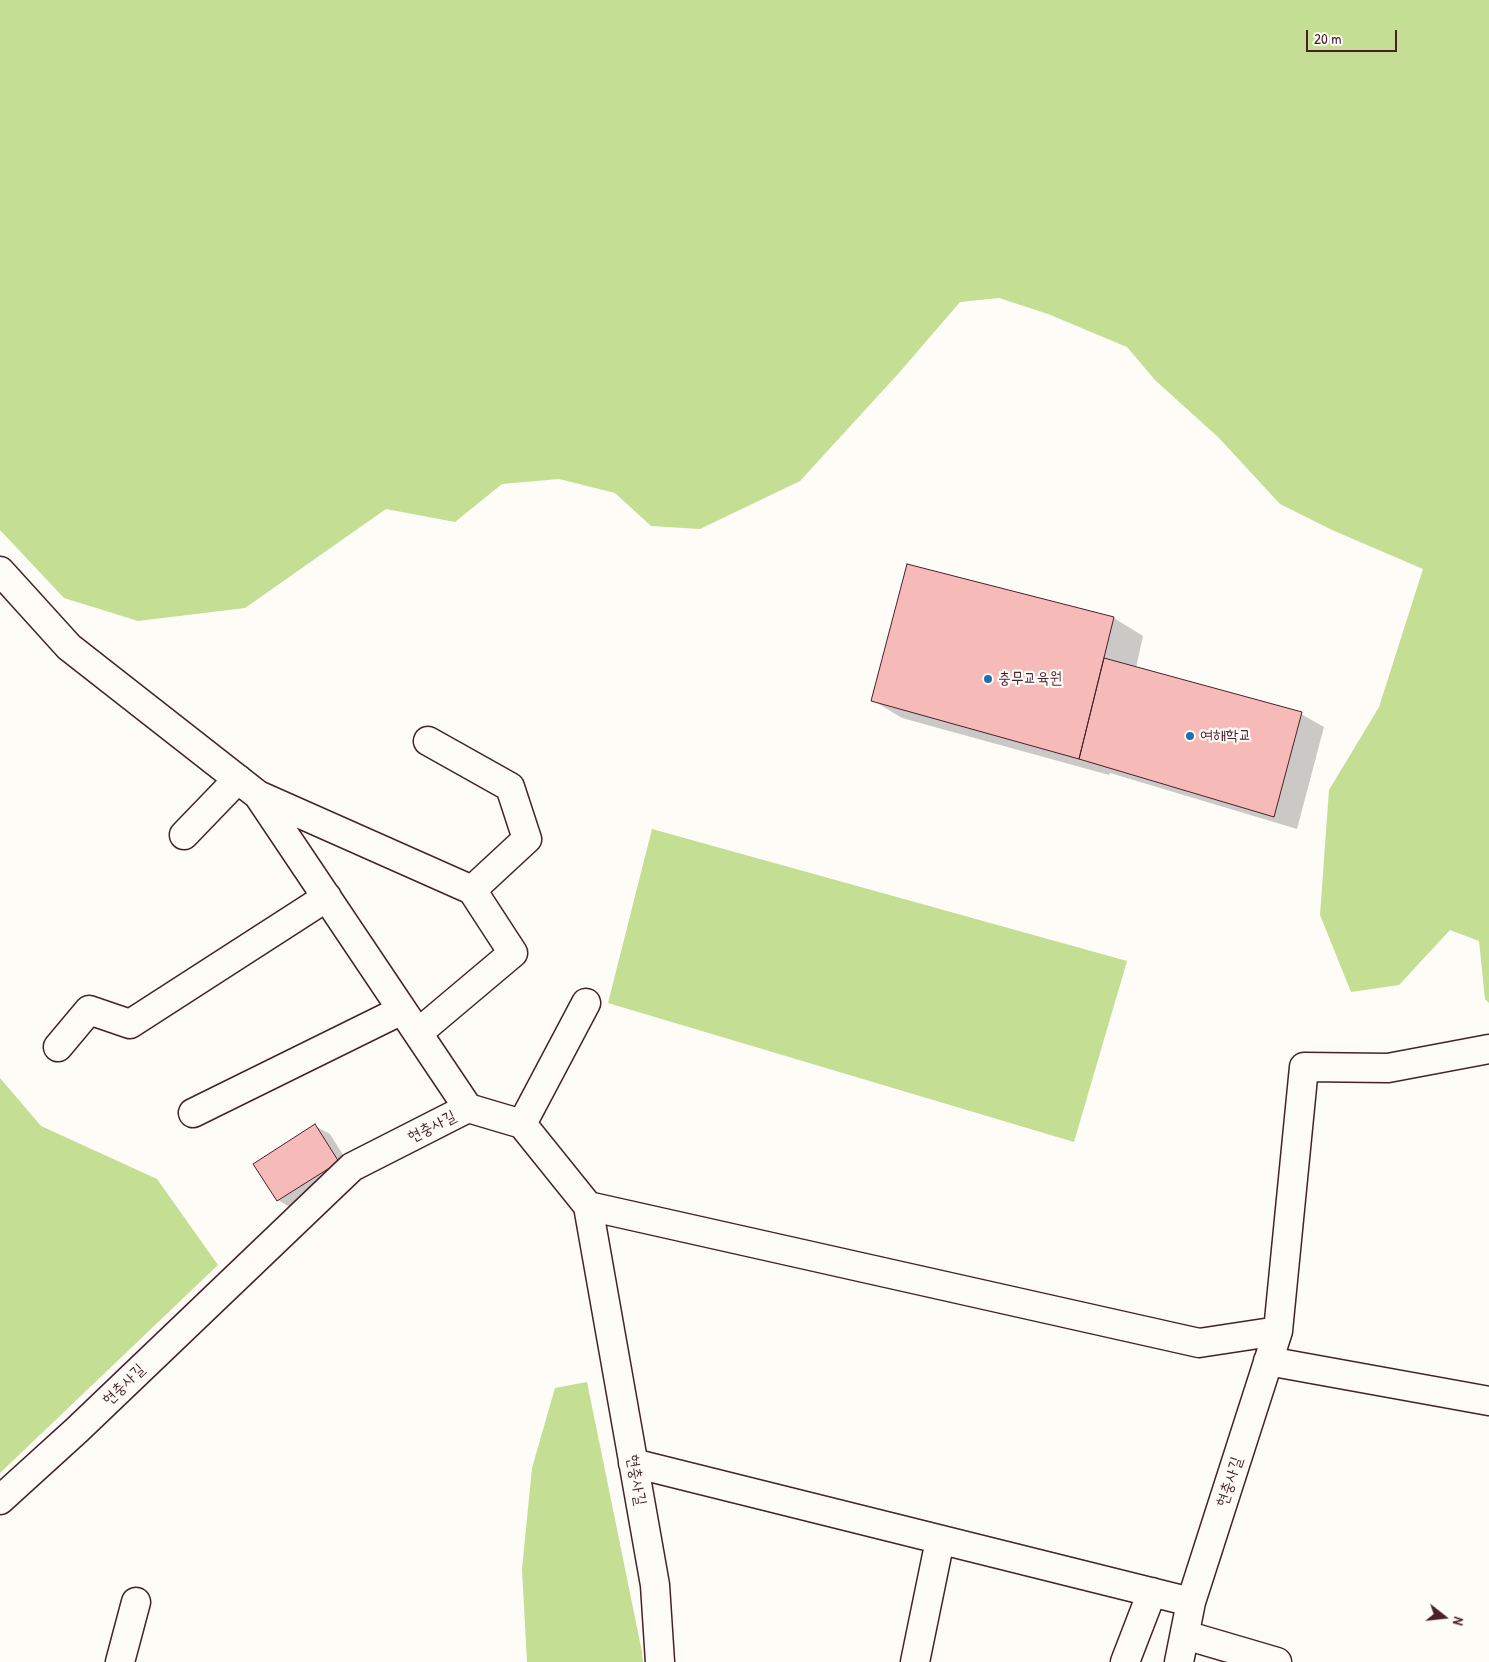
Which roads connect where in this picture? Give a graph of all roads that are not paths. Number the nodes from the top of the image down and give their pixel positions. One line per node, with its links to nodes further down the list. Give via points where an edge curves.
1 (0, 571): 3 (street, via 69,647)
2 (428, 741): 5 (street, via 510,787 527,839)
3 (248, 787): 4 (street); 5 (street); 6 (street)
4 (184, 834)
5 (472, 890): 9 (street, via 513,952)
6 (327, 898): 8 (street); 10 (street, via 130,1024 89,1010)
7 (586, 1003): 14 (street)
8 (402, 1010): 9 (street); 13 (street)
9 (418, 1033): 12 (street)
10 (58, 1048)
11 (1489, 1049): 16 (street, 현충사길, via 1388,1068 1304,1067)
12 (468, 1108): 14 (street, 현충사길); 20 (street, 현충사길, via 352,1167)
13 (193, 1113)
14 (522, 1124): 15 (street, 현충사길)
15 (588, 1206): 16 (street, via 1199,1343); 19 (street, 현충사길)
16 (1278, 1331): 17 (street, 현충사길)
17 (1268, 1361): 18 (street); 24 (street, 현충사길)
18 (1489, 1401)
19 (633, 1463): 21 (street); 27 (street, 현충사길, via 655,1585)
20 (0, 1500)
21 (940, 1540): 22 (street); 28 (street)
22 (1152, 1592): 24 (street); 29 (street)
23 (136, 1602): 26 (street)
24 (1191, 1602): 25 (street, 현충사길)
25 (1184, 1635): 30 (street, 현충사길); 31 (street)
26 (120, 1662)
27 (660, 1662)
28 (914, 1662)
29 (1125, 1662)
30 (1179, 1662)
31 (1277, 1662)

